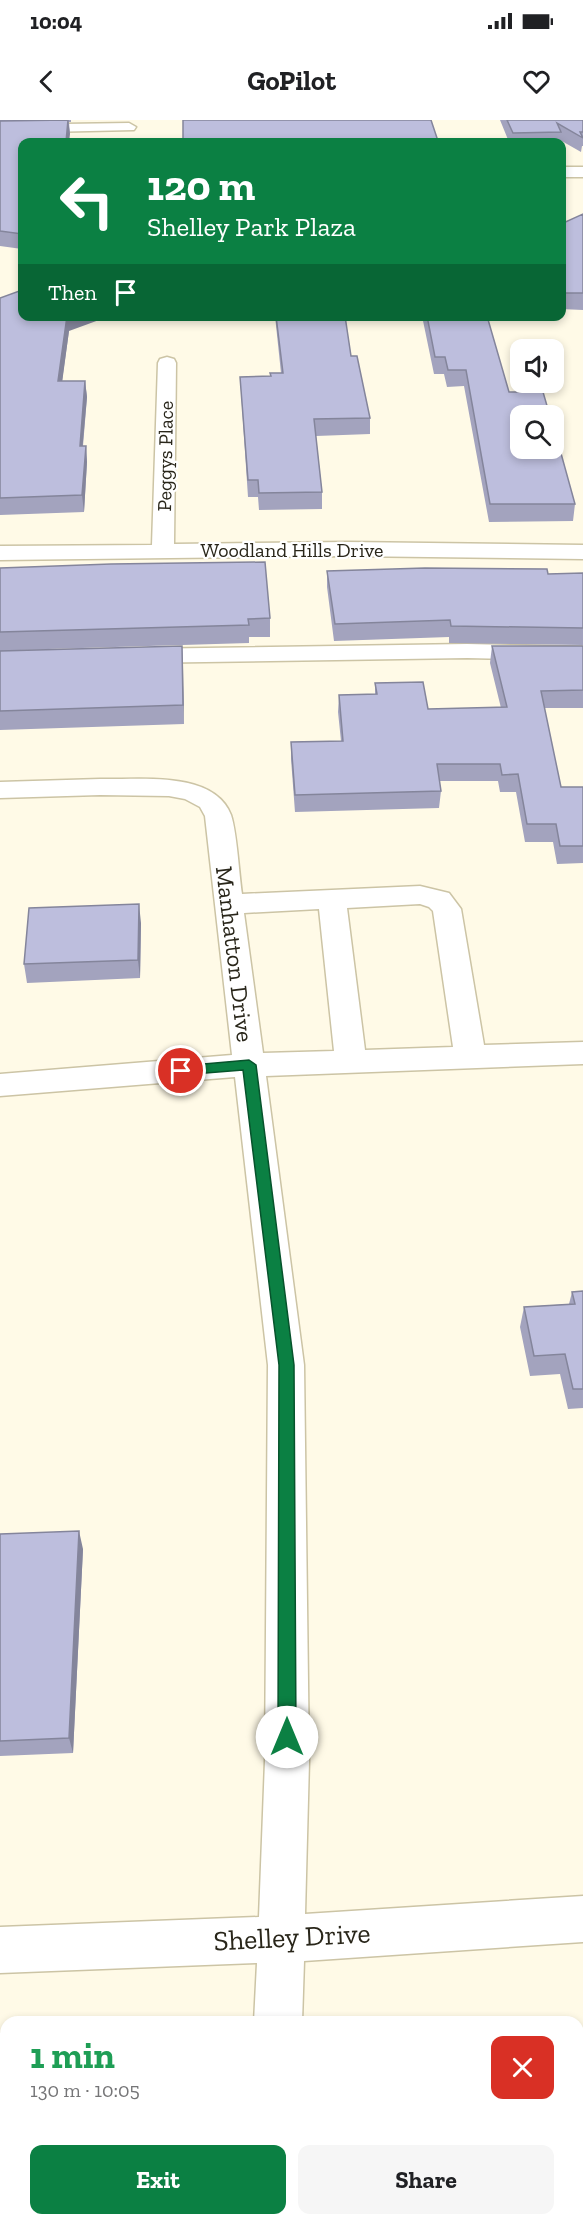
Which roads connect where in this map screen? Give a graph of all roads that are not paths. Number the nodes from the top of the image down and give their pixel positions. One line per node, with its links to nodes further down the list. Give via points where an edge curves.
1 (129, 123): 2 (street)
2 (0, 129)
3 (566, 172): 4 (street)
4 (583, 172)
5 (167, 363): 6 (street, Peggys Place)
6 (163, 550): 7 (street, Woodland Hills Drive); 8 (street, Woodland Hills Drive)
7 (583, 552)
8 (0, 553)
9 (583, 654): 10 (street, via 467,651)
10 (119, 657)
11 (0, 790): 13 (street, Manhatton Drive, via 100,787 192,792 210,802 218,816)
12 (332, 899): 13 (street); 15 (street, via 420,896 439,900 447,909); 16 (street)
13 (229, 904): 17 (street, Manhatton Drive)
14 (583, 1053): 15 (street)
15 (470, 1057): 16 (street)
16 (351, 1061): 17 (street)
17 (249, 1065): 18 (street); 20 (street, Manhatton Drive, via 286,1365 287,1761)
18 (0, 1085)
19 (583, 1919): 20 (street, Shelley Drive)
20 (282, 1939): 21 (street, Shelley Drive); 22 (street, Manhatton Drive)
21 (0, 1950)
22 (278, 2016)

